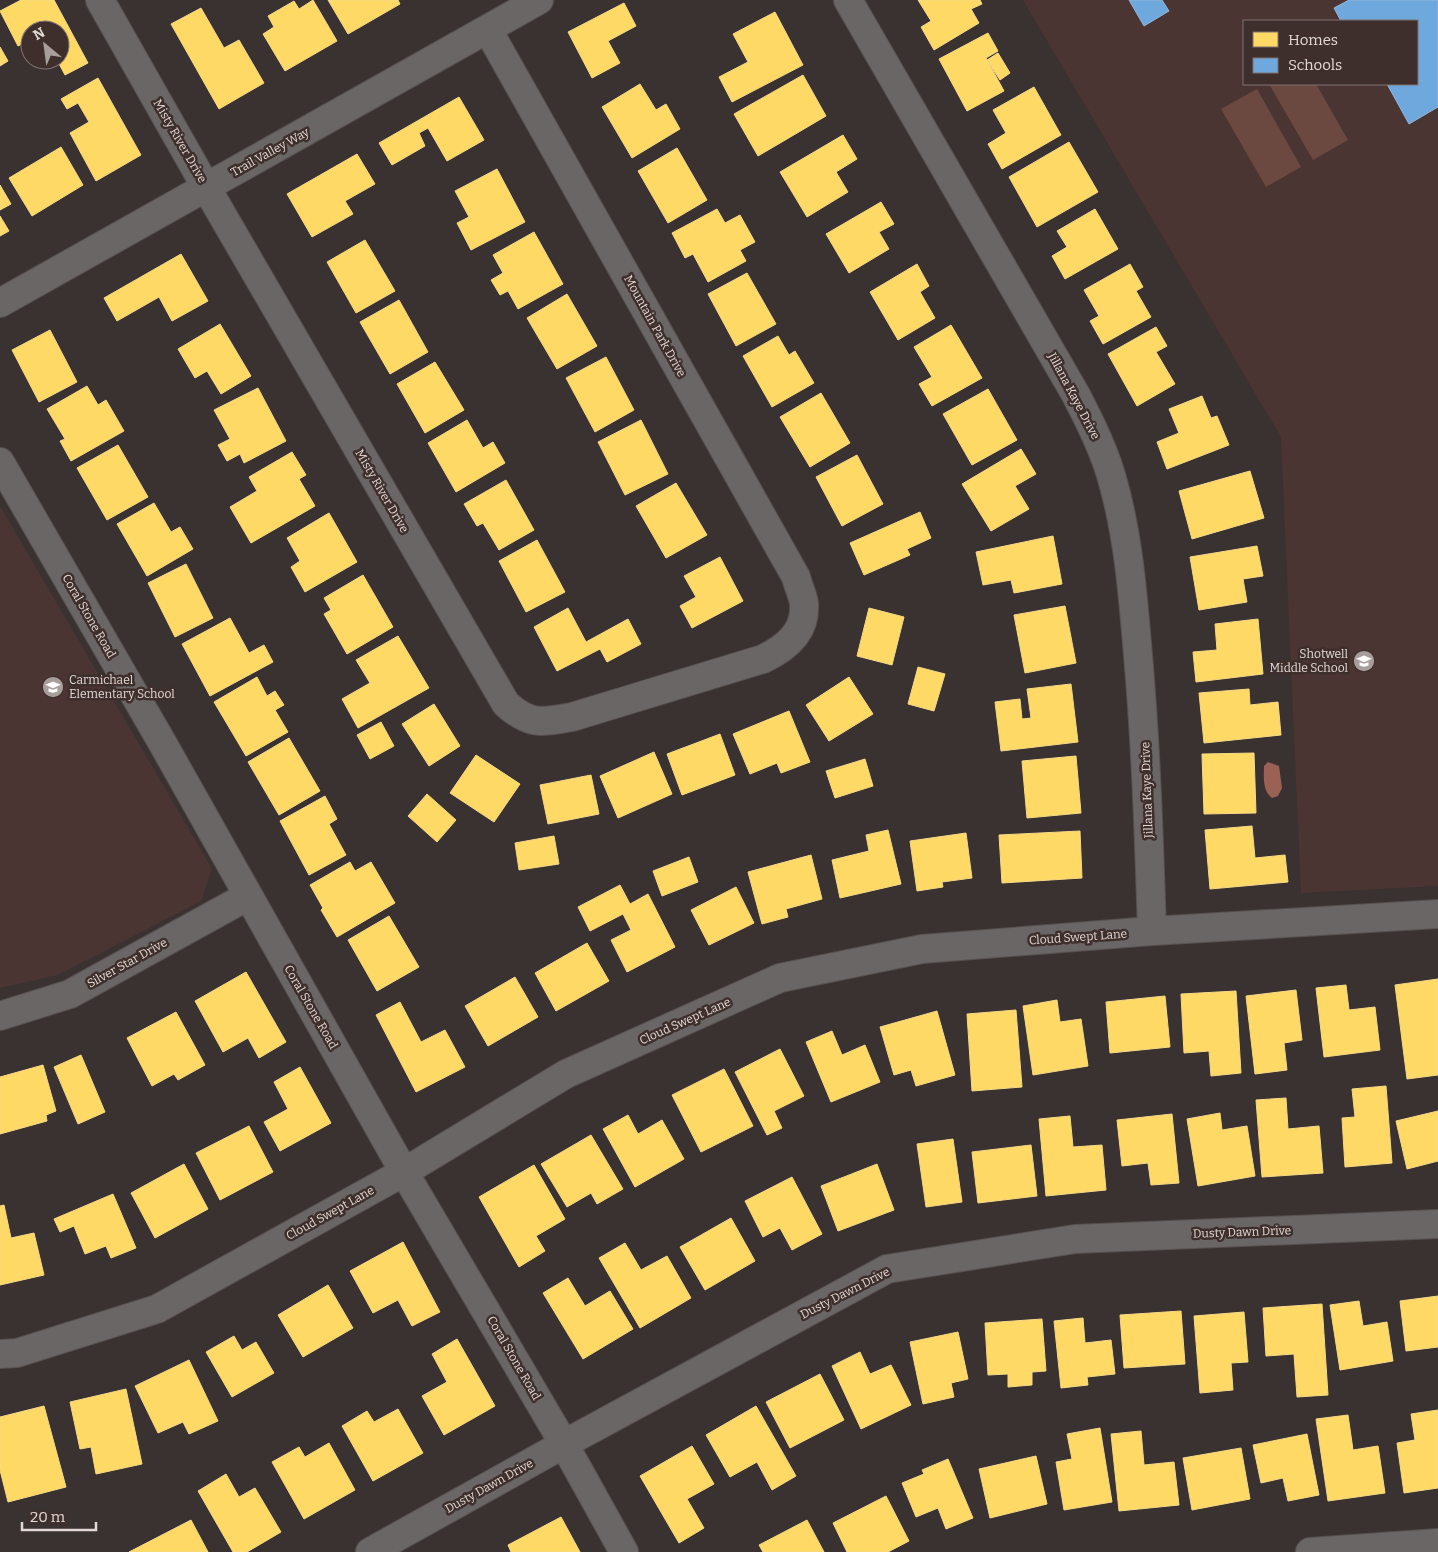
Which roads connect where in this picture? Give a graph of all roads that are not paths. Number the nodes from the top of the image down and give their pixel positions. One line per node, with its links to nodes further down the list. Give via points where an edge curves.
1 (100, 0): 5 (street, Misty River Drive)
2 (539, 0): 4 (street, Trail Valley Way)
3 (848, 0): 11 (street, Jillana Kaye Drive, via 1076,395 1114,485 1132,586 1144,718)
4 (488, 30): 5 (street, Trail Valley Way); 8 (street, Mountain Park Drive, via 796,578 804,604)
5 (206, 187): 6 (street, Trail Valley Way); 8 (street, Misty River Drive, via 506,704 518,715 535,722 572,717 744,665 781,650)
6 (0, 303)
7 (0, 462): 9 (street, Coral Stone Road)
8 (801, 628)
9 (248, 896): 12 (street, Silver Star Drive, via 70,994); 13 (street, Coral Stone Road)
10 (1438, 914): 11 (street, Cloud Swept Lane)
11 (1152, 931): 13 (street, Cloud Swept Lane, via 922,949 780,978 566,1074)
12 (0, 1016)
13 (404, 1172): 15 (street, Cloud Swept Lane, via 157,1309 17,1353); 16 (street, Coral Stone Road)
14 (1438, 1224): 16 (street, Dusty Dawn Drive, via 1075,1239 887,1269)
15 (0, 1354)
16 (564, 1444): 18 (street, Dusty Dawn Drive); 19 (street, Coral Stone Road)
17 (1438, 1543): 20 (street)
18 (370, 1552)
19 (624, 1552)
20 (1310, 1552)

